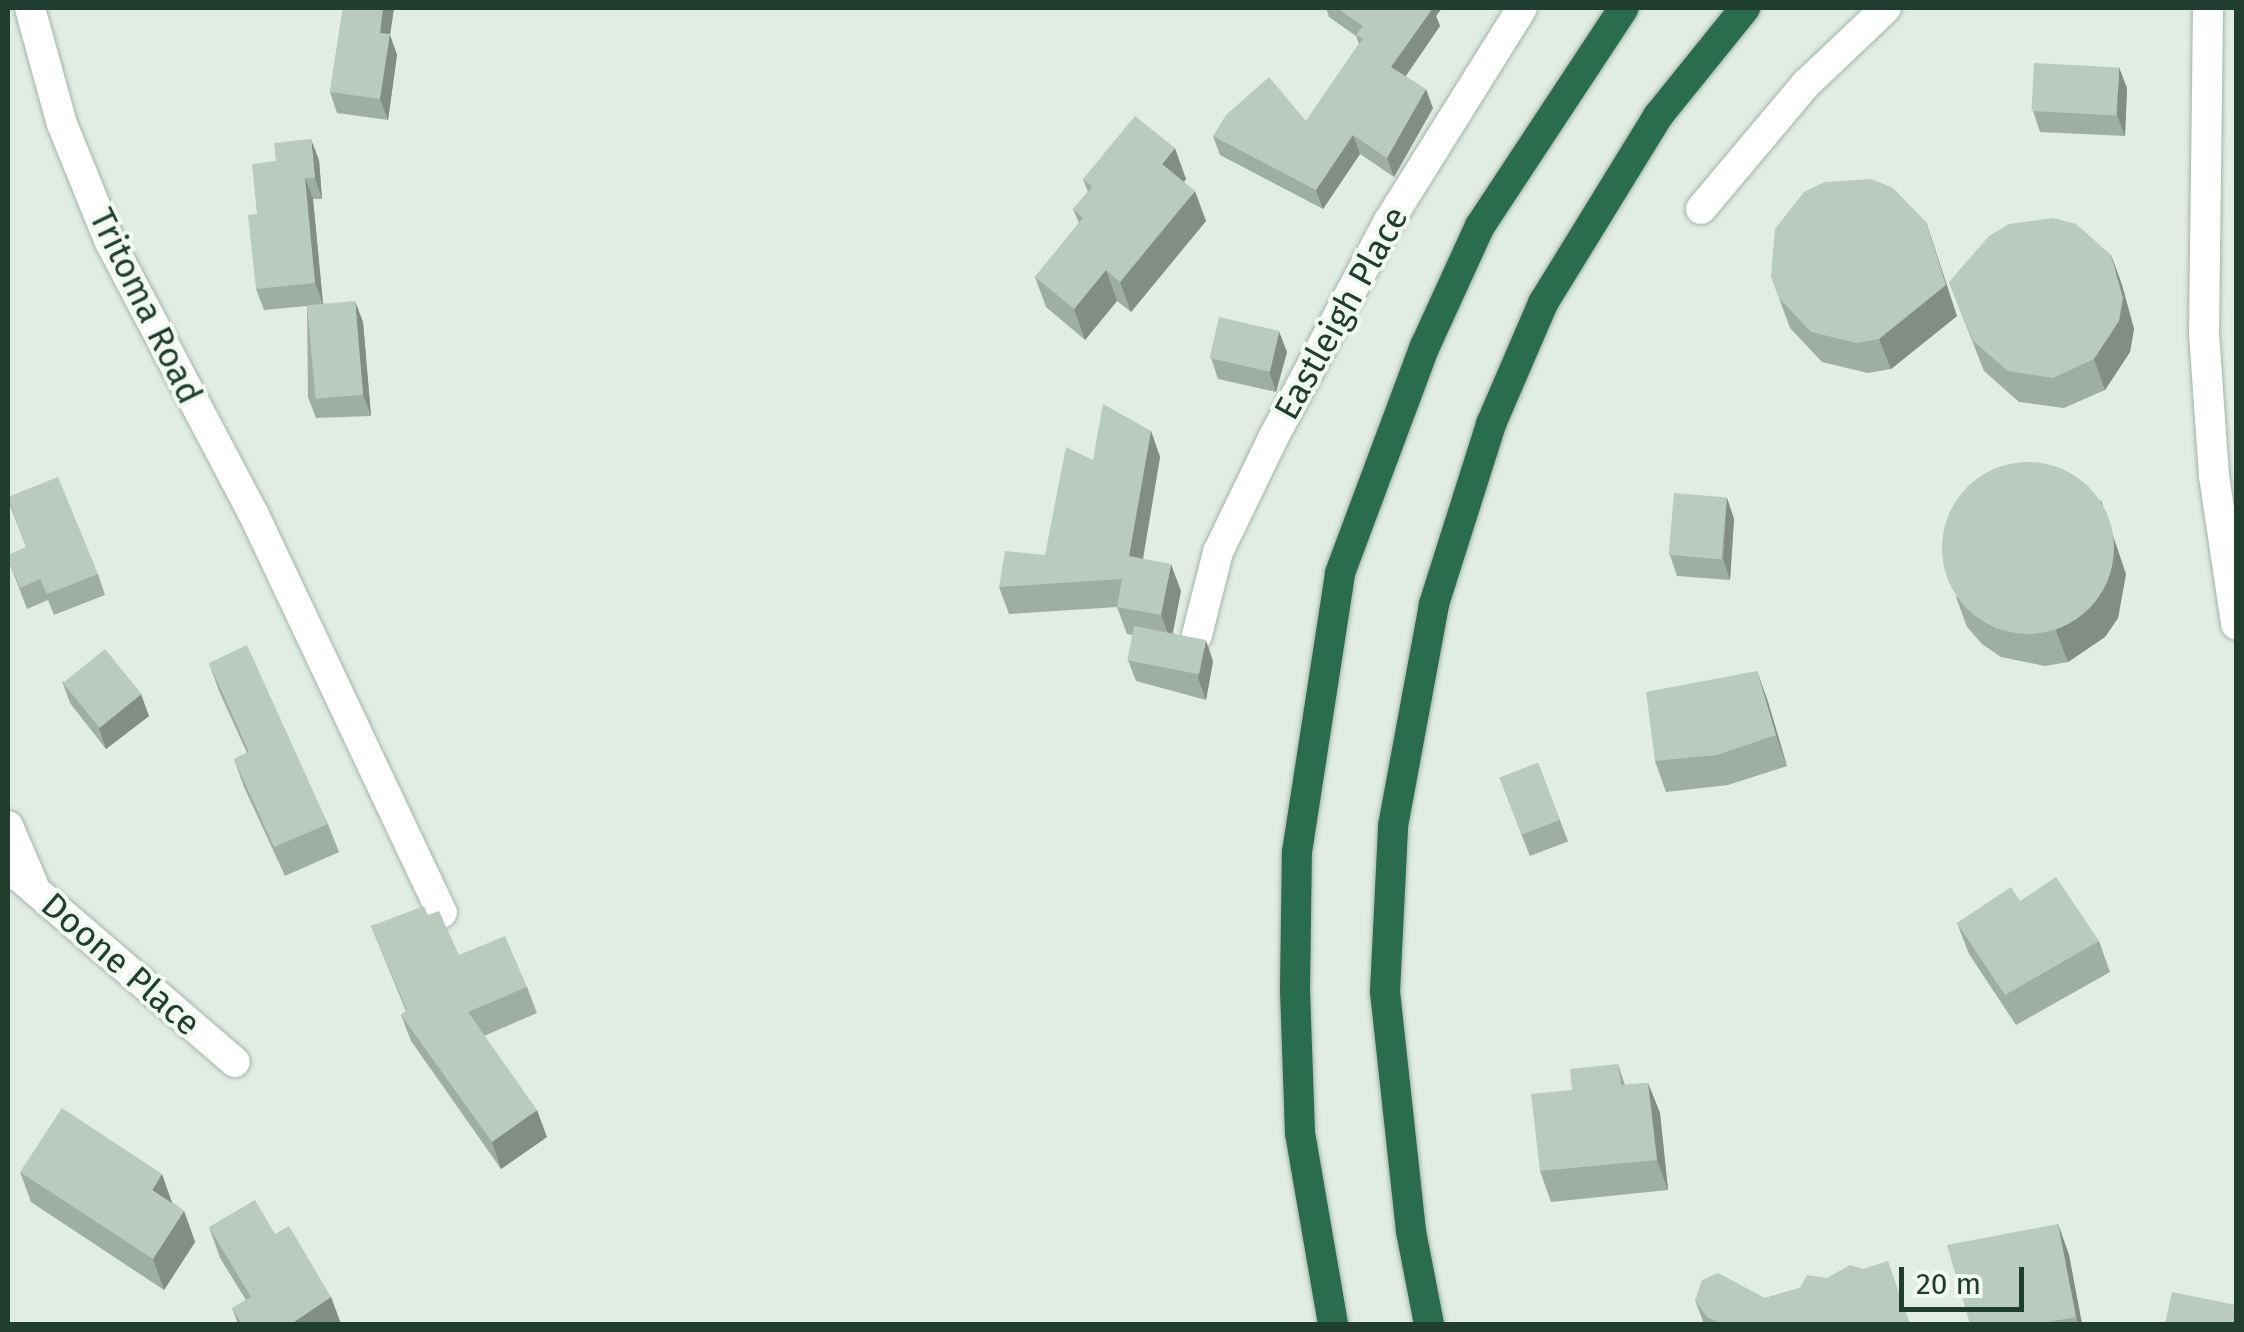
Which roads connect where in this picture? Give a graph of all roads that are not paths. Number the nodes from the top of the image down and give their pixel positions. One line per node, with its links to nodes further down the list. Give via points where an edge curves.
1 (30, 8): 13 (street, Tritoma Road, via 62,124 110,242)
2 (1522, 8): 9 (street, Eastleigh Place, via 1389,221 1273,438 1218,552)
3 (1624, 8): 15 (highway, via 1480,226 1425,346 1340,573 1298,852 1294,989 1300,1133)
4 (1745, 8): 16 (highway, via 1658,116 1543,303 1486,439 1434,604 1392,826 1384,992 1411,1231)
5 (1886, 8): 7 (street, via 1806,84)
6 (2208, 8): 8 (street, via 2204,332 2214,476)
7 (1701, 209)
8 (2236, 624)
9 (1196, 635)
10 (8, 826): 12 (street)
11 (8, 867): 12 (street, Doone Place)
12 (36, 891): 14 (street, Doone Place)
13 (442, 913)
14 (235, 1062)
15 (1333, 1324)
16 (1429, 1324)

